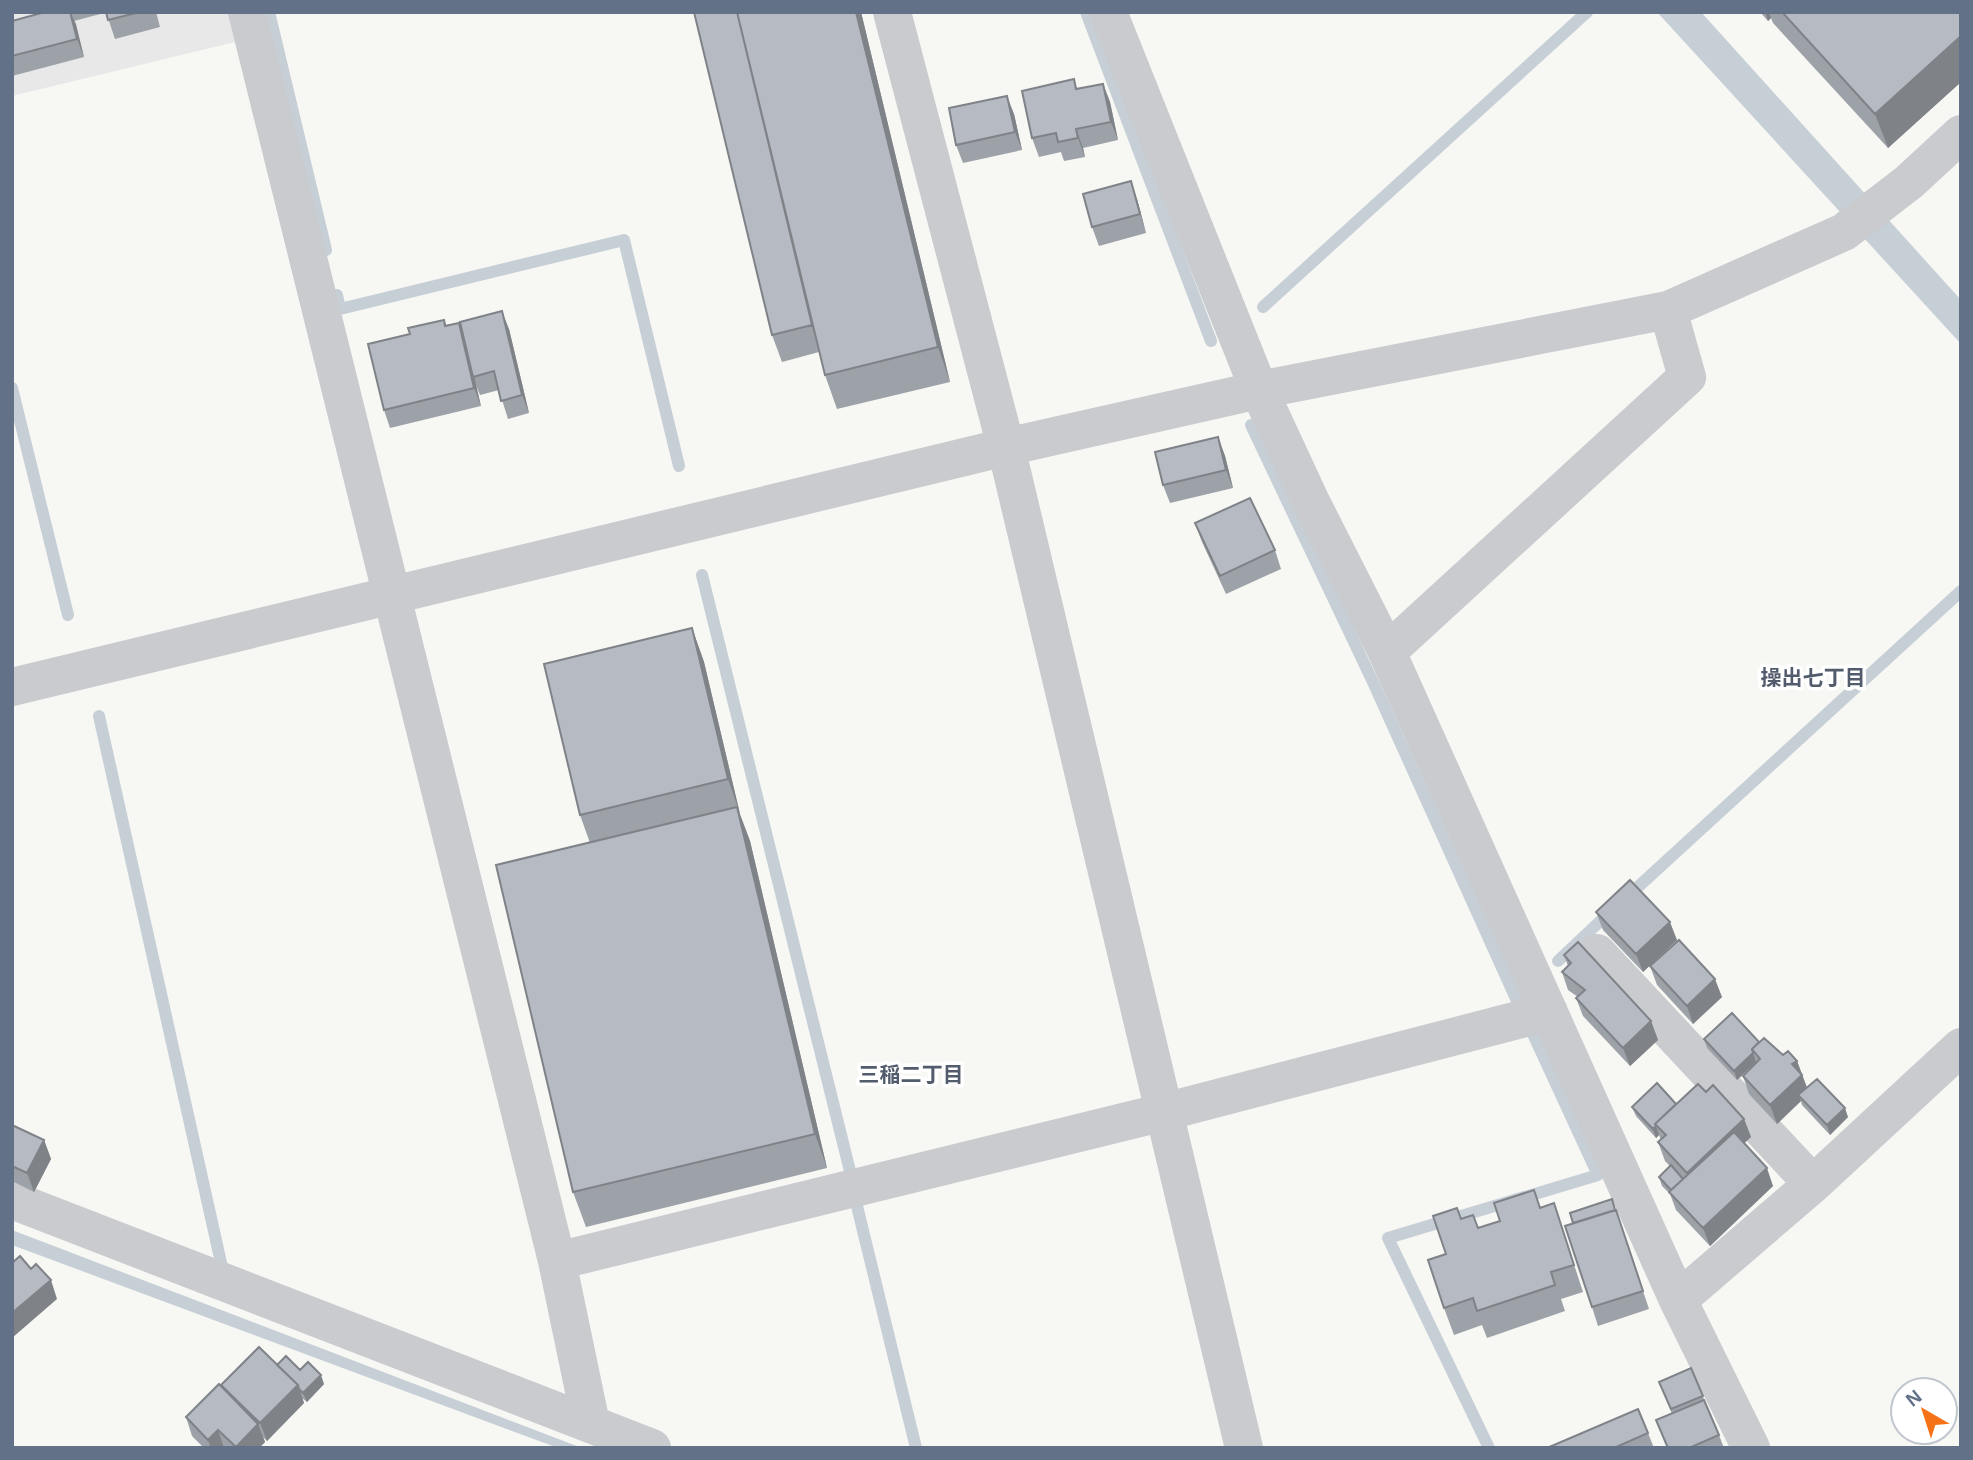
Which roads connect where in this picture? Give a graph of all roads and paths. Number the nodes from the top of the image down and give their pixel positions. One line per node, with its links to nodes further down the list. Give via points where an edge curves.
1 (247, 12): 8 (street)
2 (892, 12): 7 (street)
3 (1108, 12): 6 (street)
4 (1961, 134): 5 (street, via 1909,183 1844,232)
5 (1668, 310): 6 (street); 9 (street, via 1687,377)
6 (1259, 390): 7 (street); 9 (street)
7 (1006, 447): 8 (street); 14 (street)
8 (392, 594): 10 (street); 17 (street)
9 (1387, 652): 12 (street)
10 (12, 687)
11 (1597, 953): 15 (street)
12 (1549, 1012): 14 (street); 18 (street)
13 (1961, 1047): 15 (street)
14 (1164, 1112): 17 (street); 21 (street)
15 (1813, 1184): 18 (street)
16 (12, 1200): 19 (street)
17 (557, 1261): 19 (street)
18 (1678, 1300): 22 (street)
19 (591, 1424): 20 (street)
20 (652, 1448)
21 (1244, 1448)
22 (1751, 1448)

